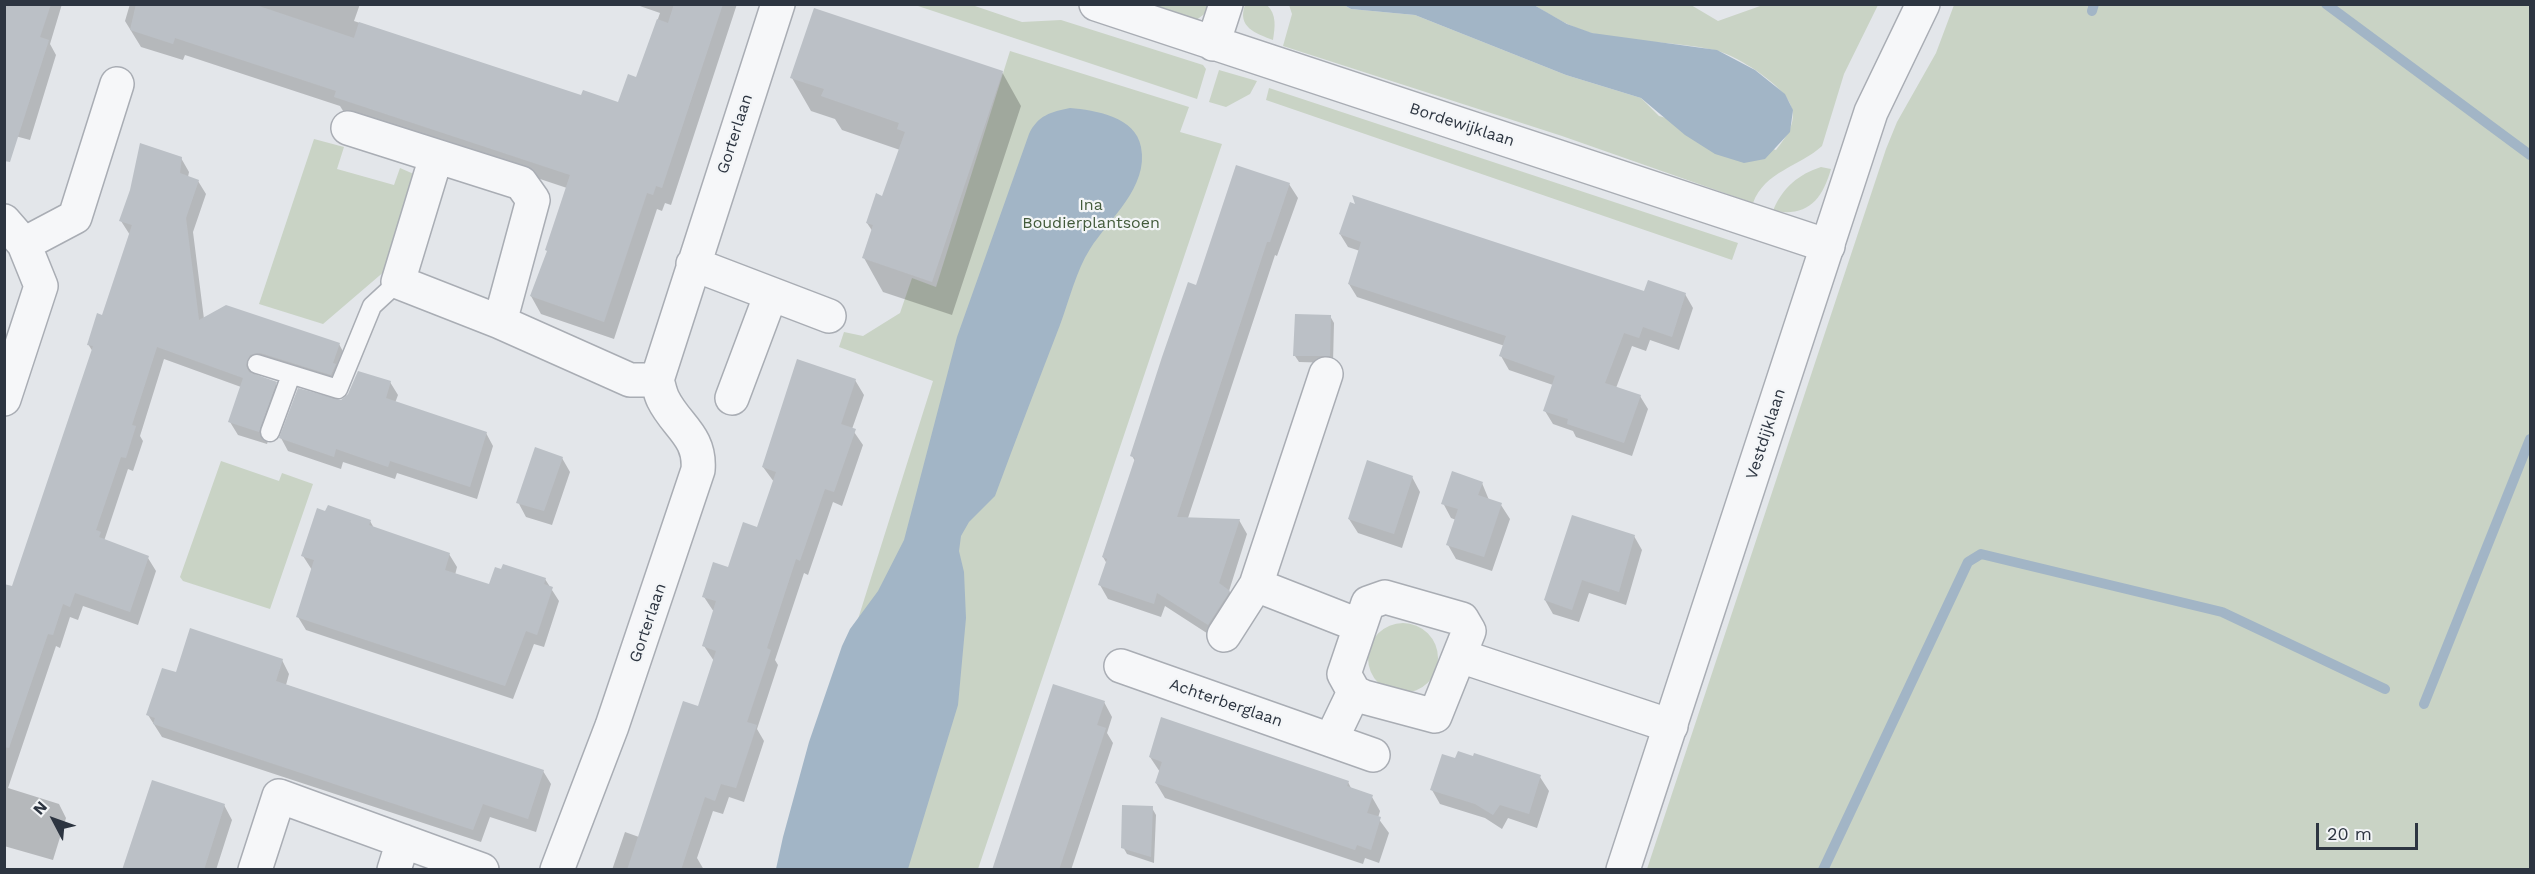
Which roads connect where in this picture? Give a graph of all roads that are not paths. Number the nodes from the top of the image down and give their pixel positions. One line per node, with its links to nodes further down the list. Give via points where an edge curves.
1 (778, 4): 11 (street, Gorterlaan)
2 (1096, 4): 5 (street, Bordewijklaan)
3 (1226, 4): 5 (street)
4 (1923, 4): 10 (street, Vestdijklaan, via 1871,112)
5 (1213, 44): 10 (street, Bordewijklaan)
6 (117, 84): 9 (street, via 75,217)
7 (348, 128): 8 (street)
8 (436, 157): 12 (street); 15 (street, via 521,183 533,200)
9 (14, 233): 21 (street, via 41,286)
10 (1828, 246): 29 (street, Vestdijklaan)
11 (693, 264): 13 (street); 19 (street, Gorterlaan)
12 (398, 282): 15 (street); 18 (lane, via 372,306 338,389)
13 (771, 294): 14 (street); 20 (street)
14 (829, 316)
15 (500, 322): 19 (street, via 630,380)
16 (257, 364): 18 (lane)
17 (1326, 374): 23 (street)
18 (291, 375): 22 (lane)
19 (657, 380): 35 (street, Gorterlaan, via 663,398 694,441 699,455 698,470 612,726)
20 (732, 398)
21 (4, 399)
22 (270, 432)
23 (1256, 585): 24 (street); 25 (street)
24 (1358, 625): 26 (street, via 1368,603 1385,597 1401,600 1462,619 1469,632); 28 (street, via 1344,674)
25 (1224, 635)
26 (1460, 656): 28 (street, via 1435,716); 29 (street)
27 (1121, 666): 30 (street, Achterberglaan)
28 (1354, 692): 30 (street)
29 (1671, 726): 36 (street, Vestdijklaan)
30 (1331, 740): 31 (street, Achterberglaan)
31 (1373, 755)
32 (399, 855): 33 (street, via 279,796); 34 (street)
33 (255, 870)
34 (482, 870)
35 (556, 870)
36 (1623, 870)

